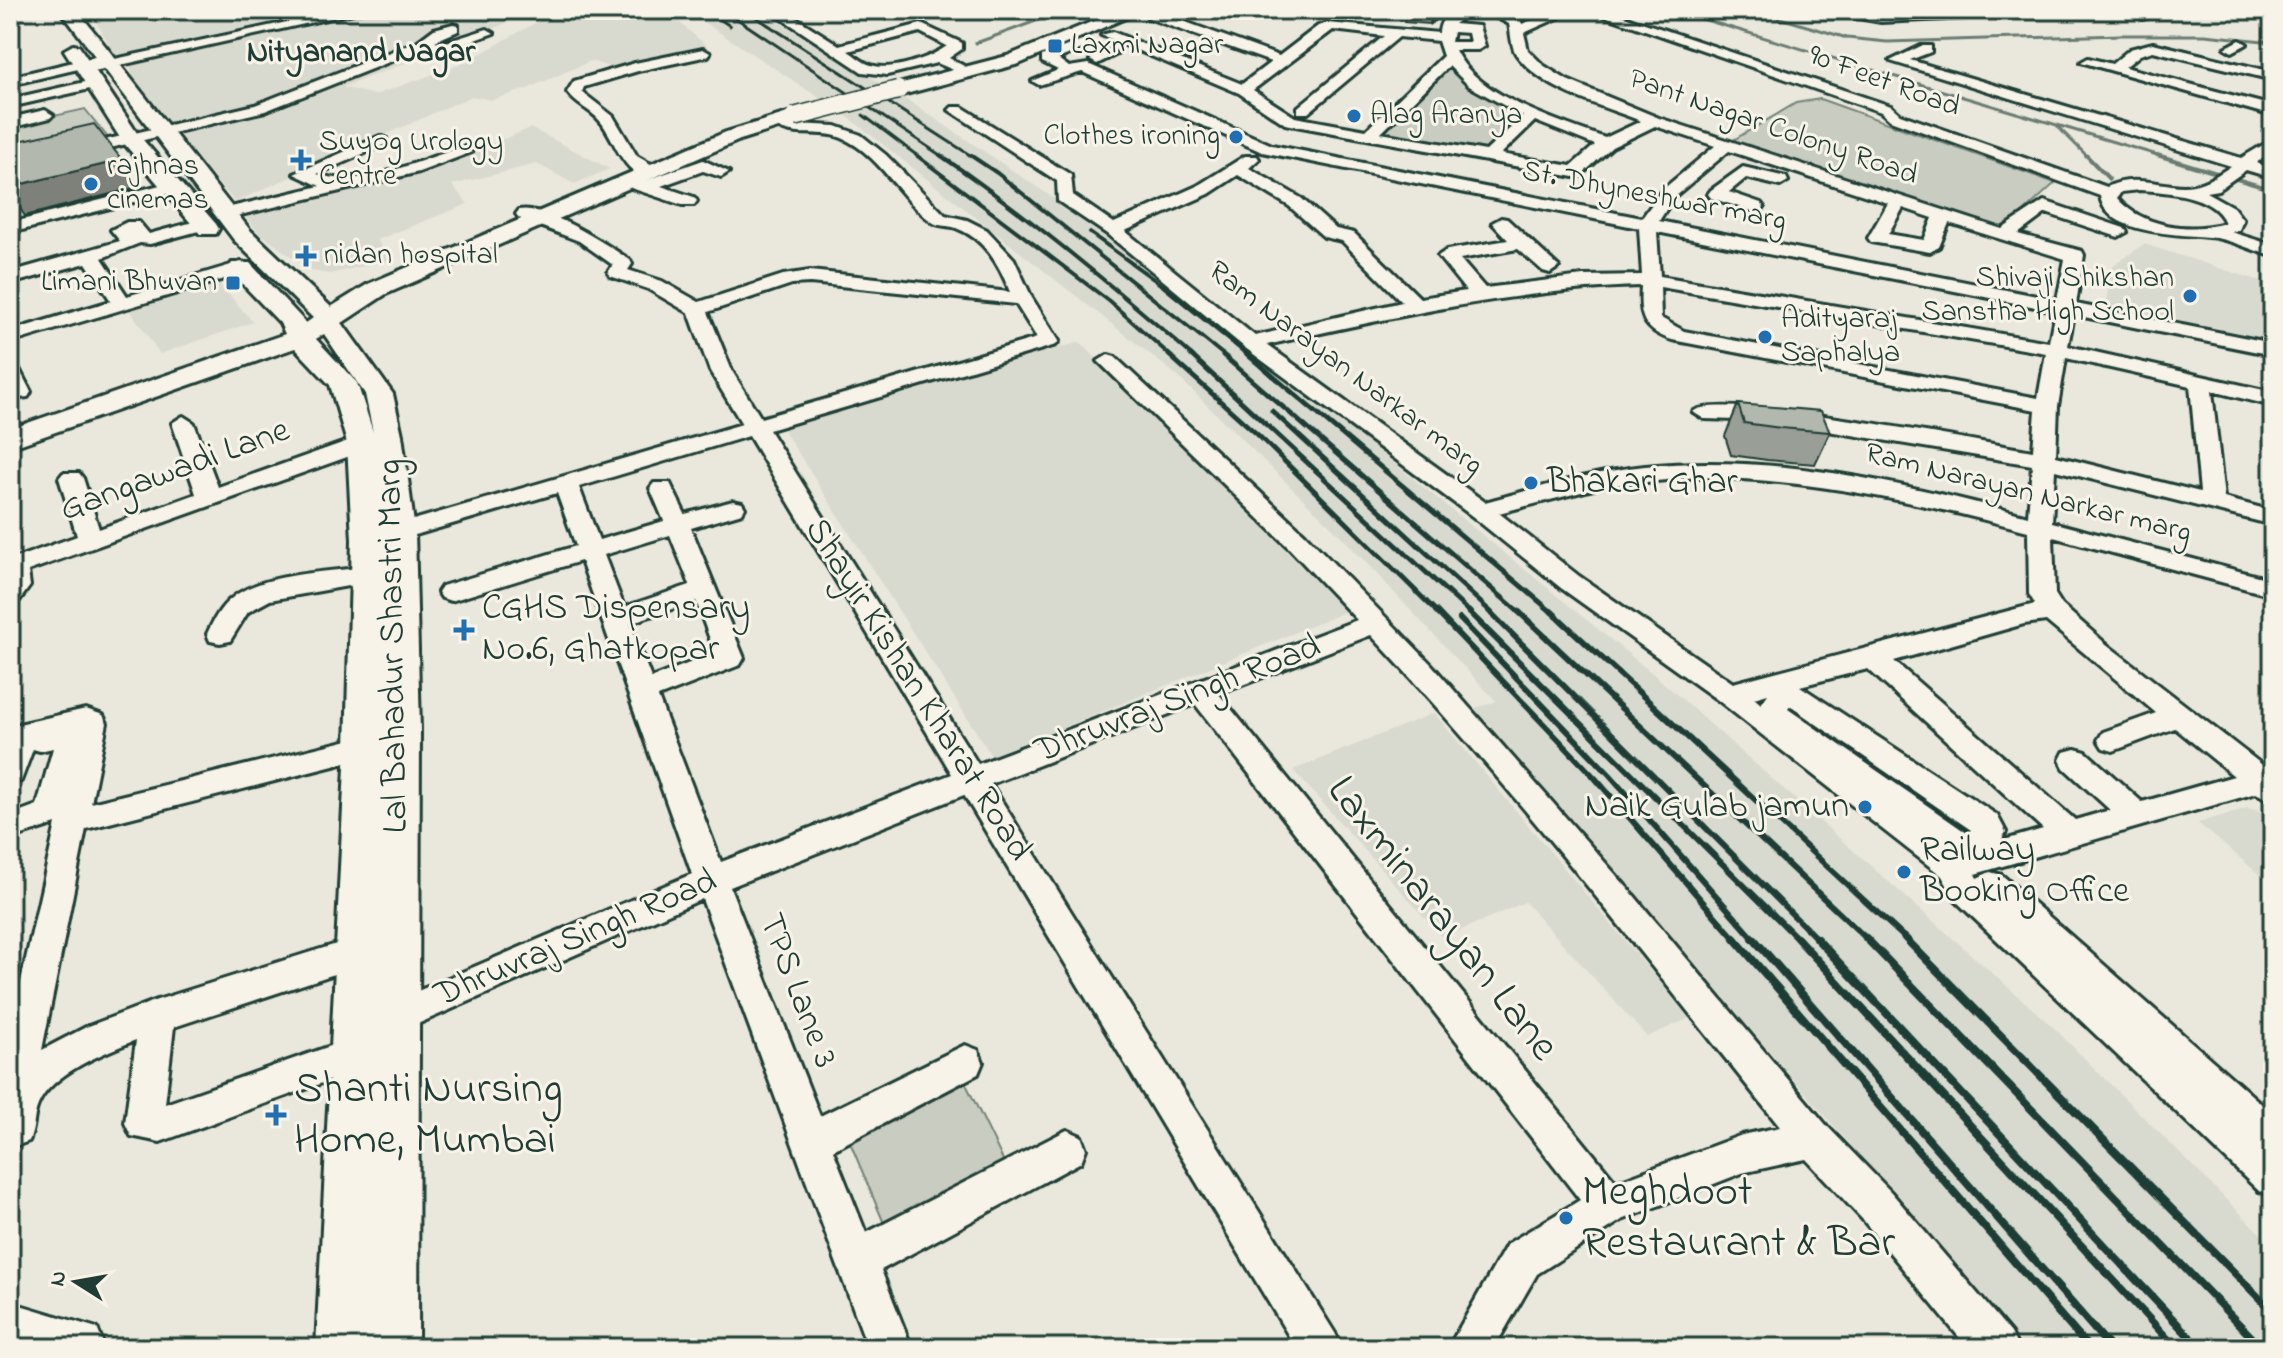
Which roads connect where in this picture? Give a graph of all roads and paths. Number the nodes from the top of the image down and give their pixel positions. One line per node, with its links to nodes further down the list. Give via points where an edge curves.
1 (51, 10): 36 (main road, Lal Bahadur Shastri Marg)
2 (68, 10): 36 (main road, Lal Bahadur Shastri Marg)
3 (361, 10): 36 (street)
4 (799, 10): 14 (street)
5 (993, 10): 6 (street)
6 (1029, 10)
7 (1119, 10): 23 (main road)
8 (1467, 10): 22 (street, via 1455,16)
9 (1488, 10): 18 (street, via 1515,22)
10 (1570, 10): 18 (street)
11 (1593, 10): 75 (street, 90 Feet Road)
12 (1854, 10): 13 (street, via 1858,16 1881,18)
13 (2058, 10)
14 (778, 12): 25 (street)
15 (1144, 12): 23 (main road); 30 (street)
16 (903, 17): 25 (street, via 914,24)
17 (453, 28): 24 (street)
18 (1519, 30): 49 (street, Pant Nagar Colony Road, via 1521,51 1538,68)
19 (1397, 32): 22 (street); 30 (street, via 1332,26); 48 (street)
20 (487, 33): 24 (street, via 444,47)
21 (1108, 35): 40 (street)
22 (1449, 40): 46 (street, via 1470,83); 52 (street)
23 (1051, 41): 35 (main road)
24 (423, 44): 51 (street, via 260,108)
25 (831, 46): 29 (street, via 879,72); 29 (street, via 921,28 957,46)
26 (1926, 49): 64 (street, via 1897,61)
27 (703, 53): 70 (street, via 635,67 579,84 574,92 602,113)
28 (2259, 55): 32 (street, via 2236,46)
29 (939, 58): 35 (street)
30 (1283, 62): 40 (street)
31 (2088, 62): 34 (street)
32 (2200, 63): 34 (street, via 2147,47); 37 (street); 39 (street)
33 (1024, 64): 57 (street, St. Dhyneshwar marg, via 1043,79 1079,66)
34 (2110, 69): 39 (street)
35 (966, 71): 47 (main road, bridge)
36 (87, 72): 38 (street); 43 (street); 51 (main road, Lal Bahadur Shastri Marg); 53 (main road, Lal Bahadur Shastri Marg)
37 (2268, 79): 41 (street)
38 (10, 81)
39 (2169, 84): 41 (street)
40 (1244, 90): 48 (street)
41 (2234, 101): 45 (street)
42 (10, 103): 43 (street)
43 (45, 107): 50 (street)
44 (957, 110): 90 (street, Ram Narayan Narkar marg, via 1065,179 1064,197)
45 (2273, 111)
46 (1534, 114): 55 (street); 60 (street)
47 (794, 115): 70 (main road); 109 (street, via 791,129 840,132 865,145 940,220 953,219 973,228 1009,265)
48 (1296, 115): 52 (street); 57 (street)
49 (1654, 121): 55 (street); 56 (street, Pant Nagar Colony Road)
50 (10, 123)
51 (160, 130): 53 (street); 80 (main road, Lal Bahadur Shastri Marg)
52 (1369, 136): 60 (street)
53 (129, 137): 65 (street); 73 (main road, Lal Bahadur Shastri Marg)
54 (380, 141): 62 (street, via 302,176 334,183)
55 (1606, 144): 63 (street, via 1574,172)
56 (1727, 145): 61 (street); 67 (street, Pant Nagar Colony Road)
57 (1268, 149): 66 (street); 77 (street, St. Dhyneshwar marg)
58 (464, 152): 62 (street)
59 (391, 155): 62 (street)
60 (1489, 157): 63 (street)
61 (1707, 162): 74 (street); 74 (street, via 1739,172 1711,194)
62 (418, 165): 76 (street)
63 (1538, 166): 77 (street)
64 (2243, 166): 69 (street); 75 (street, 90 Feet Road, via 2181,191 2140,185); 91 (street, via 2231,213 2234,220)
65 (10, 167)
66 (1238, 168): 90 (street, via 1203,190); 111 (street, via 1295,202 1330,233 1348,237)
67 (1797, 168): 71 (street); 79 (street, Pant Nagar Colony Road)
68 (678, 173): 70 (street)
69 (2273, 173)
70 (639, 176): 78 (street); 82 (main road)
71 (1777, 180): 83 (street); 83 (street, via 1743,172 1717,194)
72 (288, 182): 76 (street)
73 (172, 187): 85 (main road, Lal Bahadur Shastri Marg); 86 (street)
74 (1688, 189): 87 (street)
75 (2114, 190): 88 (street, via 2108,199)
76 (319, 191): 80 (street)
77 (1514, 198): 87 (street, St. Dhyneshwar marg)
78 (688, 201)
79 (1898, 201): 81 (street, Pant Nagar Colony Road); 81 (street, via 1877,238 1930,247)
80 (224, 214): 104 (main road, Lal Bahadur Shastri Marg)
81 (1943, 216): 92 (street, Pant Nagar Colony Road)
82 (532, 217): 102 (main road); 113 (street, via 585,237 623,264 617,272 655,285)
83 (1747, 221): 87 (street, St. Dhyneshwar marg); 112 (street, St. Dhyneshwar marg)
84 (1501, 223): 95 (street)
85 (204, 224): 89 (street, via 150,239); 101 (main road, Lal Bahadur Shastri Marg)
86 (12, 225)
87 (1648, 225): 105 (street)
88 (2121, 226): 91 (street); 92 (street, via 2044,206); 98 (street)
89 (119, 229): 97 (street, via 88,238); 97 (street, via 131,243)
90 (1113, 230): 116 (street, Ram Narayan Narkar marg)
91 (2224, 230): 94 (street); 96 (street)
92 (2004, 236): 98 (street, Pant Nagar Colony Road)
93 (1463, 237): 99 (street)
94 (2273, 239)
95 (1522, 243): 99 (street); 100 (street)
96 (2273, 251)
97 (96, 255): 103 (street); 110 (street)
98 (2075, 255): 112 (street)
99 (1489, 263): 107 (street); 108 (street, via 1446,258)
100 (1550, 267)
101 (241, 268): 110 (street); 114 (main road, Lal Bahadur Shastri Marg)
102 (407, 270): 106 (main road); 114 (main road)
103 (10, 278)
104 (286, 279): 106 (main road, via 316,287); 114 (main road, Lal Bahadur Shastri Marg)
105 (1651, 280): 107 (street); 117 (street); 124 (street, via 1649,317 1670,333)
106 (362, 283): 114 (main road)
107 (1516, 290): 108 (street)
108 (1480, 295): 111 (street)
109 (1022, 299): 113 (street, via 810,277); 128 (street, via 1049,341)
110 (122, 303): 115 (street)
111 (1416, 305): 116 (street)
112 (2067, 307): 117 (street); 118 (street, St. Dhyneshwar marg)
113 (697, 309): 128 (street, Shayir Kishan Kharat Road, via 721,371)
114 (309, 322): 127 (main road); 129 (main road); 130 (main road, Lal Bahadur Shastri Marg)
115 (10, 337)
116 (1251, 343): 138 (street, Ram Narayan Narkar marg)
117 (2056, 349): 121 (street); 124 (street)
118 (2273, 349)
119 (1108, 361): 152 (street)
120 (10, 369): 122 (street)
121 (2200, 382): 123 (street); 136 (street)
122 (20, 392)
123 (2273, 399)
124 (2047, 406): 131 (street)
125 (1704, 412): 131 (street, via 1768,414)
126 (183, 423): 135 (street)
127 (10, 425)
128 (755, 428): 133 (street); 164 (street, Shayir Kishan Kharat Road)
129 (10, 439)
130 (375, 439): 135 (street, Gangawadi Lane); 143 (main road, Lal Bahadur Shastri Marg)
131 (2045, 460): 136 (street); 141 (street)
132 (71, 478): 142 (street)
133 (565, 482): 143 (street); 144 (street, TPS Lane 3)
134 (662, 488): 140 (street)
135 (209, 496): 142 (street, Gangawadi Lane)
136 (2213, 503): 139 (street)
137 (733, 508): 140 (street)
138 (1481, 511): 141 (street, Ram Narayan Narkar marg, via 1582,483 1648,473 1721,471 1854,483); 157 (street, via 1570,582)
139 (2273, 518)
140 (678, 525): 144 (street); 147 (street)
141 (2040, 526): 146 (street, Ram Narayan Narkar marg); 150 (street, via 2042,594)
142 (90, 539): 145 (street, Gangawadi Lane)
143 (378, 549): 153 (street, via 247,599); 161 (main road, Lal Bahadur Shastri Marg); 175 (main road, Lal Bahadur Shastri Marg, via 401,730)
144 (590, 551): 148 (street); 151 (street, TPS Lane 3)
145 (13, 568): 149 (street, Gangawadi Lane, via 17,586)
146 (2273, 588)
147 (705, 589): 151 (street); 156 (street, via 730,658)
148 (451, 592)
149 (10, 595)
150 (2052, 611): 154 (street); 158 (street)
151 (615, 619): 156 (street, TPS Lane 3)
152 (1375, 623): 155 (street, Dhruvraj Singh Road); 179 (street, via 1619,902)
153 (220, 634)
154 (1873, 658): 157 (street); 170 (street)
155 (1201, 691): 164 (street, Dhruvraj Singh Road); 184 (street, Laxminarayan Lane)
156 (642, 692): 172 (street, TPS Lane 3)
157 (1729, 694): 169 (street)
158 (2178, 716): 160 (street); 165 (street)
159 (77, 729): 162 (street); 167 (street, via 93,723); 168 (street, via 51,812)
160 (2113, 740)
161 (365, 747): 167 (street); 173 (main road, Lal Bahadur Shastri Marg)
162 (12, 751)
163 (2075, 760): 166 (street)
164 (974, 780): 172 (street, Dhruvraj Singh Road); 191 (street, Shayir Kishan Kharat Road)
165 (2269, 783): 166 (street)
166 (2138, 817): 170 (street)
167 (73, 820): 176 (street)
168 (10, 827)
169 (1928, 835): 171 (street); 171 (street, via 1771,712 1784,693 1793,694 1989,827)
170 (2071, 836): 171 (street)
171 (1973, 856): 180 (street, via 1987,883); 183 (street, via 1968,891)
172 (711, 880): 175 (street, Dhruvraj Singh Road); 181 (street, TPS Lane 3)
173 (359, 952): 174 (street); 175 (main road, Lal Bahadur Shastri Marg)
174 (157, 1016): 175 (street, Dhruvraj Singh Road, via 144,1123 160,1124); 178 (street, via 60,1058 19,1102)
175 (370, 1035): 188 (main road, Lal Bahadur Shastri Marg); 189 (main road, Lal Bahadur Shastri Marg)
176 (23, 1055)
177 (965, 1062): 181 (street)
178 (16, 1128)
179 (1813, 1139): 184 (street, via 1742,1154); 193 (street, via 1877,1206)
180 (2273, 1139)
181 (811, 1141): 185 (street, TPS Lane 3)
182 (1067, 1149): 185 (street)
183 (2273, 1177)
184 (1609, 1205): 192 (street, via 1522,1259)
185 (857, 1260): 190 (street, TPS Lane 3)
186 (10, 1329): 187 (main road)
187 (77, 1348)
188 (344, 1348)
189 (390, 1348)
190 (890, 1348)
191 (1320, 1348)
192 (1470, 1348)
193 (1996, 1348)

